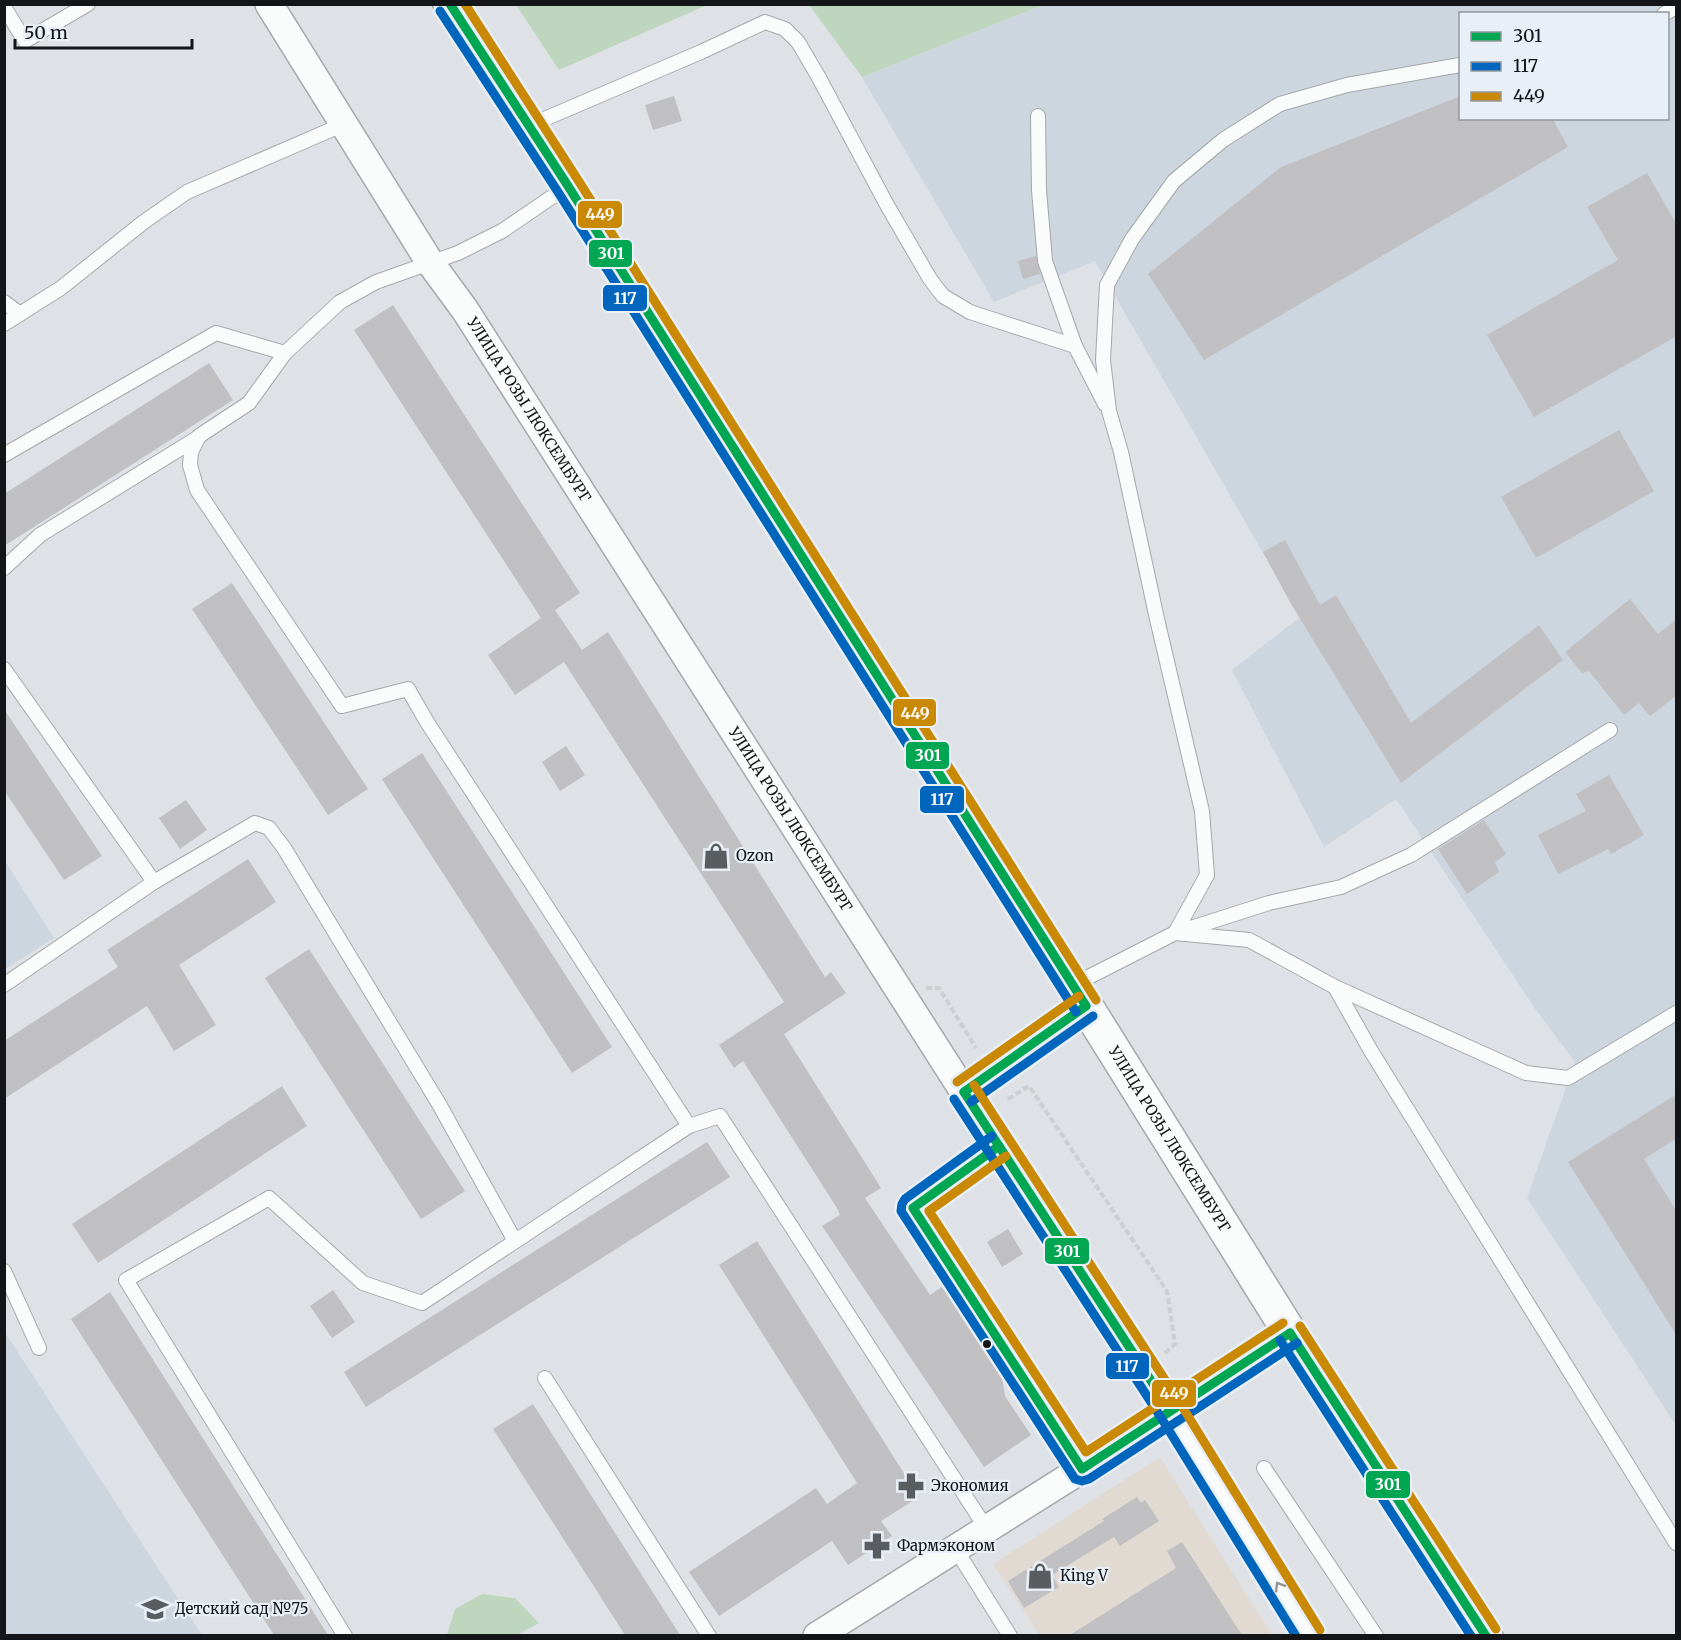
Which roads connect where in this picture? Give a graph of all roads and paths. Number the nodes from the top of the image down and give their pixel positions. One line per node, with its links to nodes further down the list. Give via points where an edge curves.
1 (88, 4): 4 (lane, via 25,41)
2 (269, 4): 7 (street, УЛИЦА РОЗЫ ЛЮКСЕМБУРГ)
3 (450, 4): 8 (main road, УЛИЦА РОЗЫ ЛЮКСЕМБУРГ)
4 (4, 7)
5 (1459, 66): 16 (lane, via 1347,86 1280,104 1223,140 1174,181 1132,239 1107,285 1103,360)
6 (1038, 116): 14 (lane, via 1045,261)
7 (342, 124): 10 (street, УЛИЦА РОЗЫ ЛЮКСЕМБУРГ); 12 (lane, via 187,192 145,220 61,288)
8 (528, 126): 9 (main road, УЛИЦА РОЗЫ ЛЮКСЕМБУРГ); 14 (lane, via 765,22 785,29 798,42 887,205 943,296 970,312)
9 (568, 186): 10 (lane, via 502,231 458,253); 27 (main road, УЛИЦА РОЗЫ ЛЮКСЕМБУРГ)
10 (429, 261): 15 (lane, via 376,282 340,302); 30 (street, УЛИЦА РОЗЫ ЛЮКСЕМБУРГ, via 465,310)
11 (4, 302): 12 (lane)
12 (20, 314): 13 (lane)
13 (4, 324)
14 (1075, 346): 16 (lane)
15 (285, 353): 17 (lane, via 249,403); 18 (lane, via 216,333)
16 (1109, 411): 23 (lane, via 1202,811 1207,875)
17 (199, 436): 19 (lane, via 40,536); 32 (lane, via 190,465 197,490 342,706 408,689)
18 (4, 455)
19 (4, 568)
20 (4, 669): 22 (lane)
21 (1610, 730): 23 (lane, via 1411,855 1341,886 1269,903)
22 (154, 882): 24 (lane); 34 (lane, via 255,823 269,828 439,1104)
23 (1175, 933): 26 (lane, via 1249,940); 27 (lane)
24 (4, 985)
25 (916, 987): 29 (path, via 939,988)
26 (1335, 987): 28 (lane, via 1526,1073 1568,1077); 44 (lane)
27 (1079, 995): 30 (street); 36 (main road, УЛИЦА РОЗЫ ЛЮКСЕМБУРГ)
28 (1677, 1013)
29 (976, 1048)
30 (964, 1092): 33 (street, УЛИЦА РОЗЫ ЛЮКСЕМБУРГ)
31 (1008, 1100): 38 (path, via 1029,1086 1167,1291 1175,1344)
32 (690, 1126): 34 (lane); 43 (lane, via 720,1116)
33 (999, 1146): 40 (street, УЛИЦА РОЗЫ ЛЮКСЕМБУРГ); 41 (lane, via 913,1208)
34 (515, 1241): 46 (lane, via 422,1303 363,1283 268,1198 126,1280)
35 (4, 1271): 37 (lane)
36 (1290, 1333): 40 (street); 52 (main road, УЛИЦА РОЗЫ ЛЮКСЕМБУРГ)
37 (39, 1348)
38 (1158, 1360)
39 (545, 1378): 47 (lane)
40 (1170, 1410): 41 (street); 50 (street, УЛИЦА РОЗЫ ЛЮКСЕМБУРГ, one-way to 40)
41 (1082, 1468): 43 (street)
42 (1264, 1468): 51 (lane)
43 (986, 1528): 45 (street)
44 (1677, 1543)
45 (955, 1548): 48 (street); 49 (lane)
46 (345, 1635)
47 (709, 1635)
48 (818, 1635)
49 (1010, 1635)
50 (1310, 1635)
51 (1376, 1635)
52 (1486, 1635)

